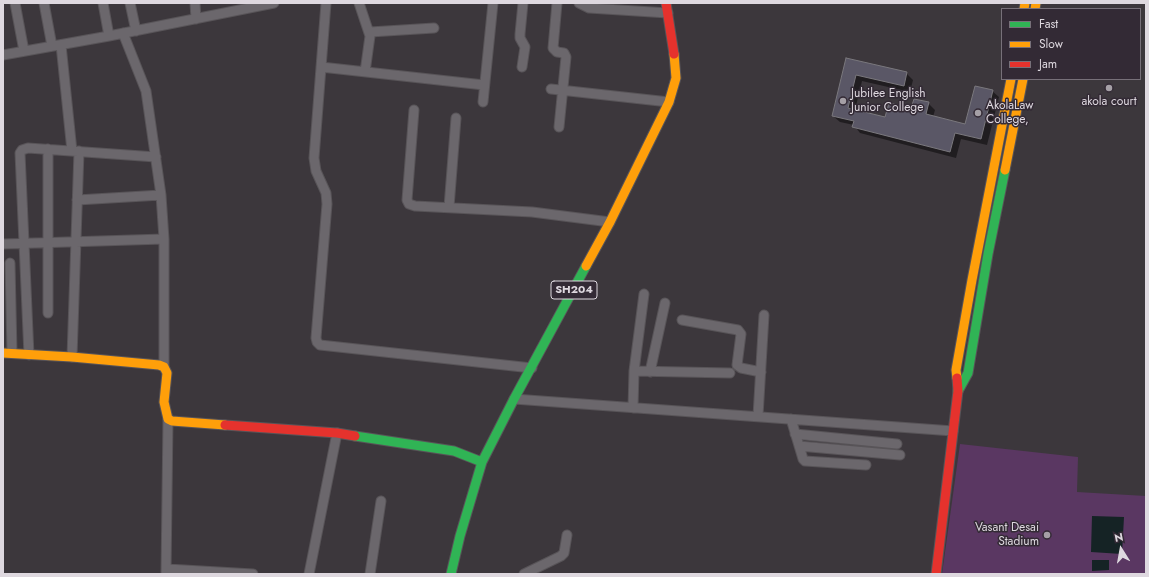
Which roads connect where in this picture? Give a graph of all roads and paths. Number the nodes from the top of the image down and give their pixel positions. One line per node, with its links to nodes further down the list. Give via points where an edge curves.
1 (15, 3): 23 (street)
2 (44, 3): 22 (street)
3 (103, 3): 21 (street)
4 (130, 3): 18 (street)
5 (195, 3): 16 (street)
6 (274, 3): 14 (street)
7 (326, 3): 25 (street)
8 (359, 3): 19 (street)
9 (493, 3): 30 (street)
10 (523, 3): 26 (street, via 520,38 525,48)
11 (558, 3): 32 (street, via 553,48 564,53 566,57)
12 (579, 3): 15 (street, via 589,8)
13 (666, 3): 15 (street, SH204)
14 (243, 6): 16 (street)
15 (668, 13): 34 (street, SH204, via 676,78)
16 (196, 19): 18 (street)
17 (434, 28): 19 (street)
18 (136, 31): 20 (street)
19 (370, 32): 27 (street)
20 (124, 33): 21 (street); 40 (street, via 146,91)
21 (110, 36): 22 (street)
22 (57, 46): 23 (street); 39 (street)
23 (24, 51): 24 (street)
24 (3, 55)
25 (321, 67): 27 (street); 62 (street, via 314,158 316,171 326,193 327,204 317,342 320,345)
26 (522, 67)
27 (366, 72): 30 (street)
28 (1011, 80): 51 (street)
29 (1023, 80): 52 (street)
30 (484, 85): 33 (street)
31 (550, 89): 32 (street)
32 (562, 90): 34 (street); 37 (street)
33 (483, 102)
34 (669, 102): 44 (street, SH204)
35 (414, 110): 43 (street, via 408,202 415,206)
36 (456, 118): 43 (street)
37 (559, 127)
38 (48, 150): 39 (street); 47 (street); 49 (street, via 25,148 20,152)
39 (76, 151): 40 (street); 42 (street)
40 (156, 157): 41 (street)
41 (161, 195): 42 (street); 45 (street)
42 (77, 200): 46 (street)
43 (449, 207): 44 (street, via 526,212)
44 (610, 222): 62 (street, SH204)
45 (164, 240): 46 (street); 61 (street)
46 (76, 242): 47 (street); 60 (street)
47 (49, 243): 49 (street); 55 (street)
48 (3, 244): 49 (street)
49 (25, 244): 59 (street)
50 (10, 263): 58 (street)
51 (972, 280): 52 (street); 67 (street, via 956,370)
52 (984, 282): 67 (street, via 968,373)
53 (644, 294): 63 (street)
54 (665, 303): 64 (street)
55 (48, 313)
56 (764, 316): 65 (street)
57 (682, 320): 65 (street, via 738,330 741,334 739,367)
58 (8, 353): 59 (street)
59 (29, 354): 60 (street)
60 (72, 357): 61 (street)
61 (164, 367): 71 (street, via 167,373 164,402)
62 (532, 368): 68 (street, SH204)
63 (634, 371): 64 (street); 69 (street)
64 (650, 372): 66 (street)
65 (761, 372): 70 (street)
66 (730, 373)
67 (958, 391): 73 (street)
68 (514, 399): 69 (street); 79 (street, SH204)
69 (633, 408): 70 (street)
70 (758, 416): 72 (street)
71 (168, 419): 74 (street, via 176,422); 83 (street)
72 (792, 419): 73 (street); 75 (street)
73 (953, 431): 89 (street)
74 (337, 433): 79 (street, via 454,451); 85 (street)
75 (796, 434): 76 (street); 77 (street)
76 (897, 444)
77 (799, 446): 78 (street); 80 (street, via 802,459 805,461)
78 (900, 455)
79 (482, 462): 87 (street, SH204)
80 (866, 465)
81 (381, 501): 86 (street)
82 (567, 535): 88 (street, via 564,553 561,556)
83 (167, 572): 84 (street)
84 (253, 574)
85 (309, 574)
86 (370, 574)
87 (451, 574)
88 (524, 574)
89 (936, 574)

